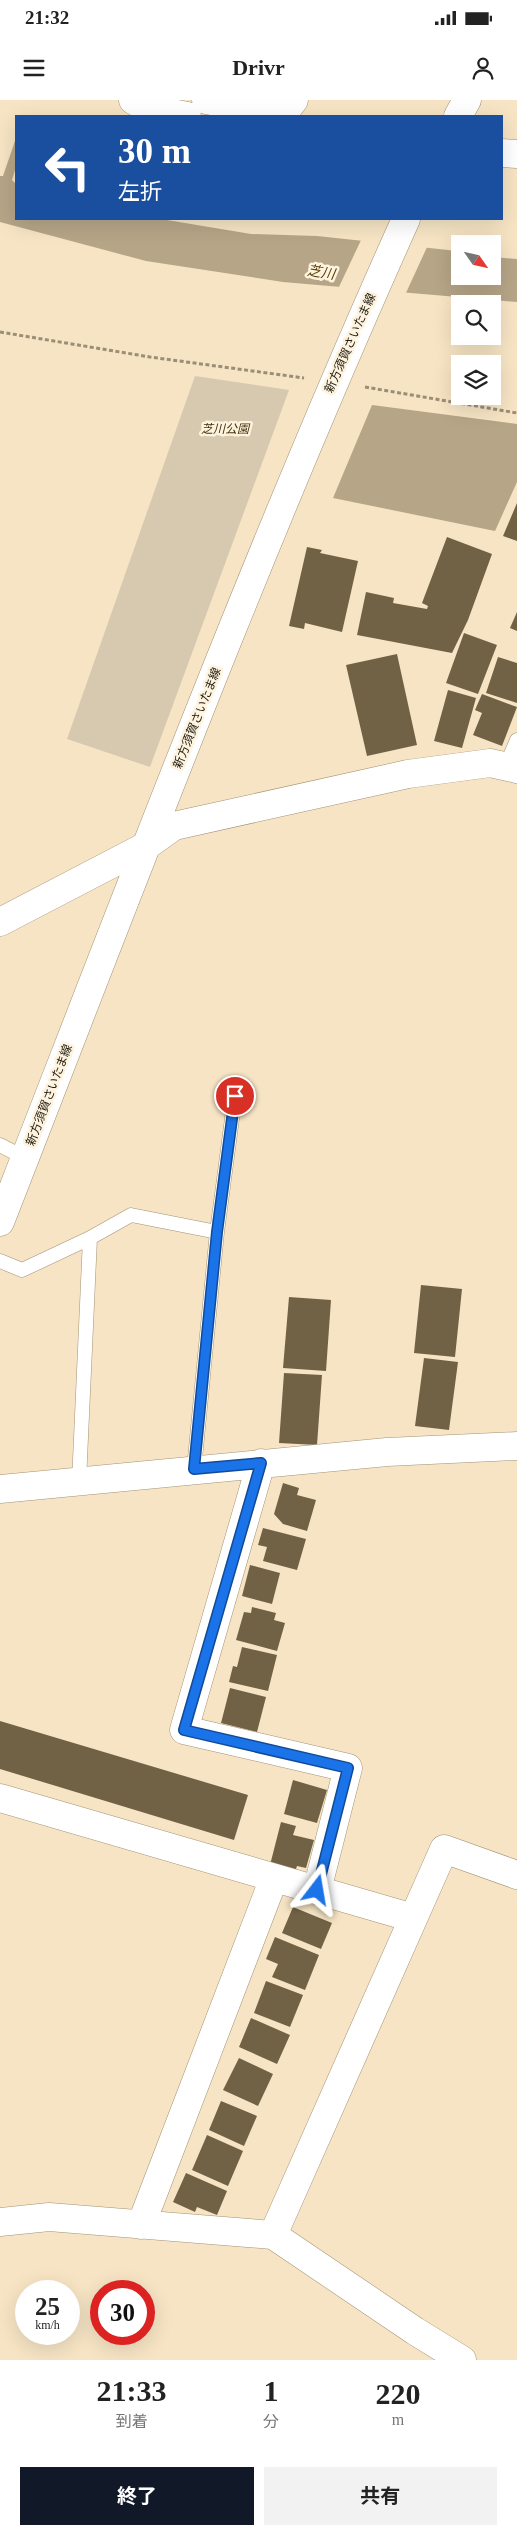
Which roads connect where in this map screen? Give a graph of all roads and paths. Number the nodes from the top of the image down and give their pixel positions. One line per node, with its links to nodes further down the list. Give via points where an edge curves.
1 (133, 100): 5 (street, via 147,108)
2 (206, 100): 3 (street, via 283,114)
3 (294, 100)
4 (467, 100): 6 (street)
5 (182, 115)
6 (459, 115)
7 (503, 153): 8 (street)
8 (517, 154)
9 (406, 220): 11 (street, 新方須賀さいたま線)
10 (0, 332): 11 (path)
11 (333, 382): 12 (path); 15 (street, 新方須賀さいたま線)
12 (517, 413)
13 (517, 740): 14 (lane)
14 (511, 768): 15 (street, via 490,763 408,774 174,826)
15 (146, 846): 16 (street); 19 (street, 新方須賀さいたま線)
16 (0, 922)
17 (235, 1096): 21 (lane)
18 (0, 1145): 19 (lane)
19 (25, 1158): 20 (street, 新方須賀さいたま線)
20 (0, 1222)
21 (217, 1232): 22 (lane, via 131,1215); 26 (lane)
22 (90, 1238): 23 (lane, via 22,1270); 27 (lane)
23 (0, 1261)
24 (517, 1446): 25 (street, via 387,1452)
25 (261, 1463): 26 (street); 32 (street, via 184,1730 348,1768)
26 (194, 1469): 27 (street)
27 (79, 1482): 28 (street)
28 (0, 1489)
29 (0, 1798): 31 (street)
30 (517, 1875): 33 (street, via 444,1849)
31 (274, 1878): 32 (street); 35 (street)
32 (317, 1890): 33 (street)
33 (413, 1918): 36 (street)
34 (0, 2222): 35 (street, via 49,2217)
35 (140, 2224): 36 (street)
36 (273, 2235): 37 (street)
37 (462, 2360)

